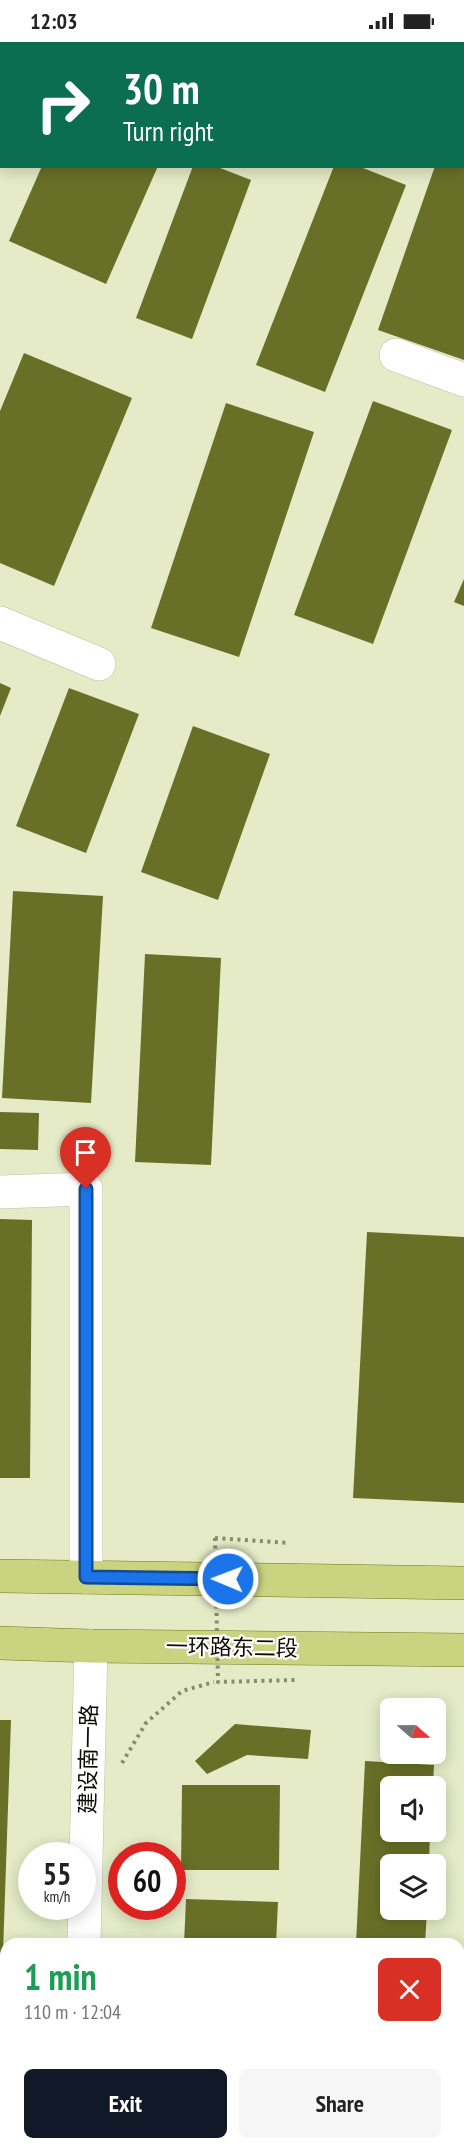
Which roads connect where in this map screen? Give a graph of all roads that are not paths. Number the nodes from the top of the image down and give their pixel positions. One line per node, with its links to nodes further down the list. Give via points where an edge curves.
1 (396, 355): 2 (street)
2 (464, 380)
3 (0, 623): 4 (street)
4 (99, 664)
5 (0, 1192): 7 (street, via 86,1189)
6 (0, 1576): 7 (main road)
7 (86, 1577): 8 (main road)
8 (464, 1583)
9 (0, 1643): 10 (main road, 一环路东二段)
10 (90, 1646): 11 (main road, 一环路东二段); 12 (street, 建设南一路)
11 (464, 1650)
12 (84, 1938)

